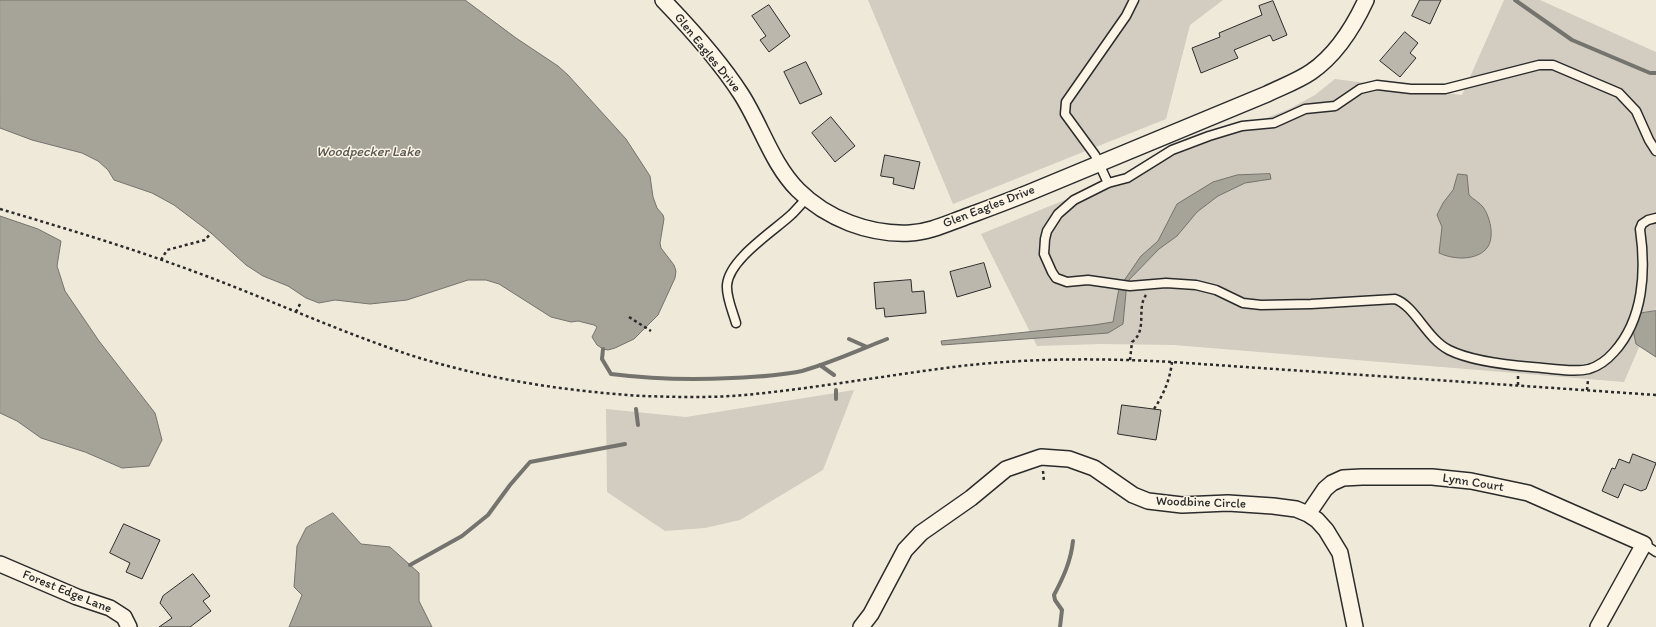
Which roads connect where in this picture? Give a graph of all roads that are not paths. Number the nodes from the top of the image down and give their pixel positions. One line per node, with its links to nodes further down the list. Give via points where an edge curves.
1 (663, 0): 7 (street, Glen Eagles Drive, via 714,57 741,94 774,156)
2 (1134, 0): 5 (lane, via 1126,16 1066,102 1065,114)
3 (1366, 0): 5 (street, Glen Eagles Drive, via 1348,33 1330,58 1310,73 1267,94)
4 (1656, 151): 6 (lane, via 1636,111 1619,93 1553,65 1538,65 1445,89 1417,90 1377,86 1360,89 1335,106 1305,109 1274,123 1242,126 1172,150 1127,178)
5 (1099, 163): 6 (lane); 7 (street, Glen Eagles Drive, via 990,208 929,230 910,233 884,232 860,227 833,215)
6 (1108, 183): 8 (lane, via 1074,200 1058,214 1047,231 1044,254 1052,272 1061,281 1088,280 1130,286 1166,283 1196,286 1216,290 1242,302 1261,305 1395,299 1409,307 1431,337 1449,350 1464,356 1503,363 1582,370 1601,364 1620,346 1627,334 1634,319 1642,288 1640,229 1642,224)
7 (807, 198): 9 (lane, via 741,257 731,272 727,284 728,296)
8 (1656, 218)
9 (736, 323)
10 (1308, 514): 11 (street, Lynn Court, via 1325,489 1343,478 1432,477 1471,481 1528,493); 14 (street, Woodbine Circle, via 1296,509 1274,506 1228,503 1182,505 1148,501 1133,495 1094,468 1069,459 1041,457 1006,469 971,498 921,533 905,550 871,614); 15 (street, Woodbine Circle, via 1326,530 1340,553)
11 (1650, 548): 16 (street)
12 (0, 564): 13 (street, Forest Edge Lane, via 77,597 110,608 124,617)
13 (129, 627)
14 (861, 627)
15 (1355, 627)
16 (1598, 627)

